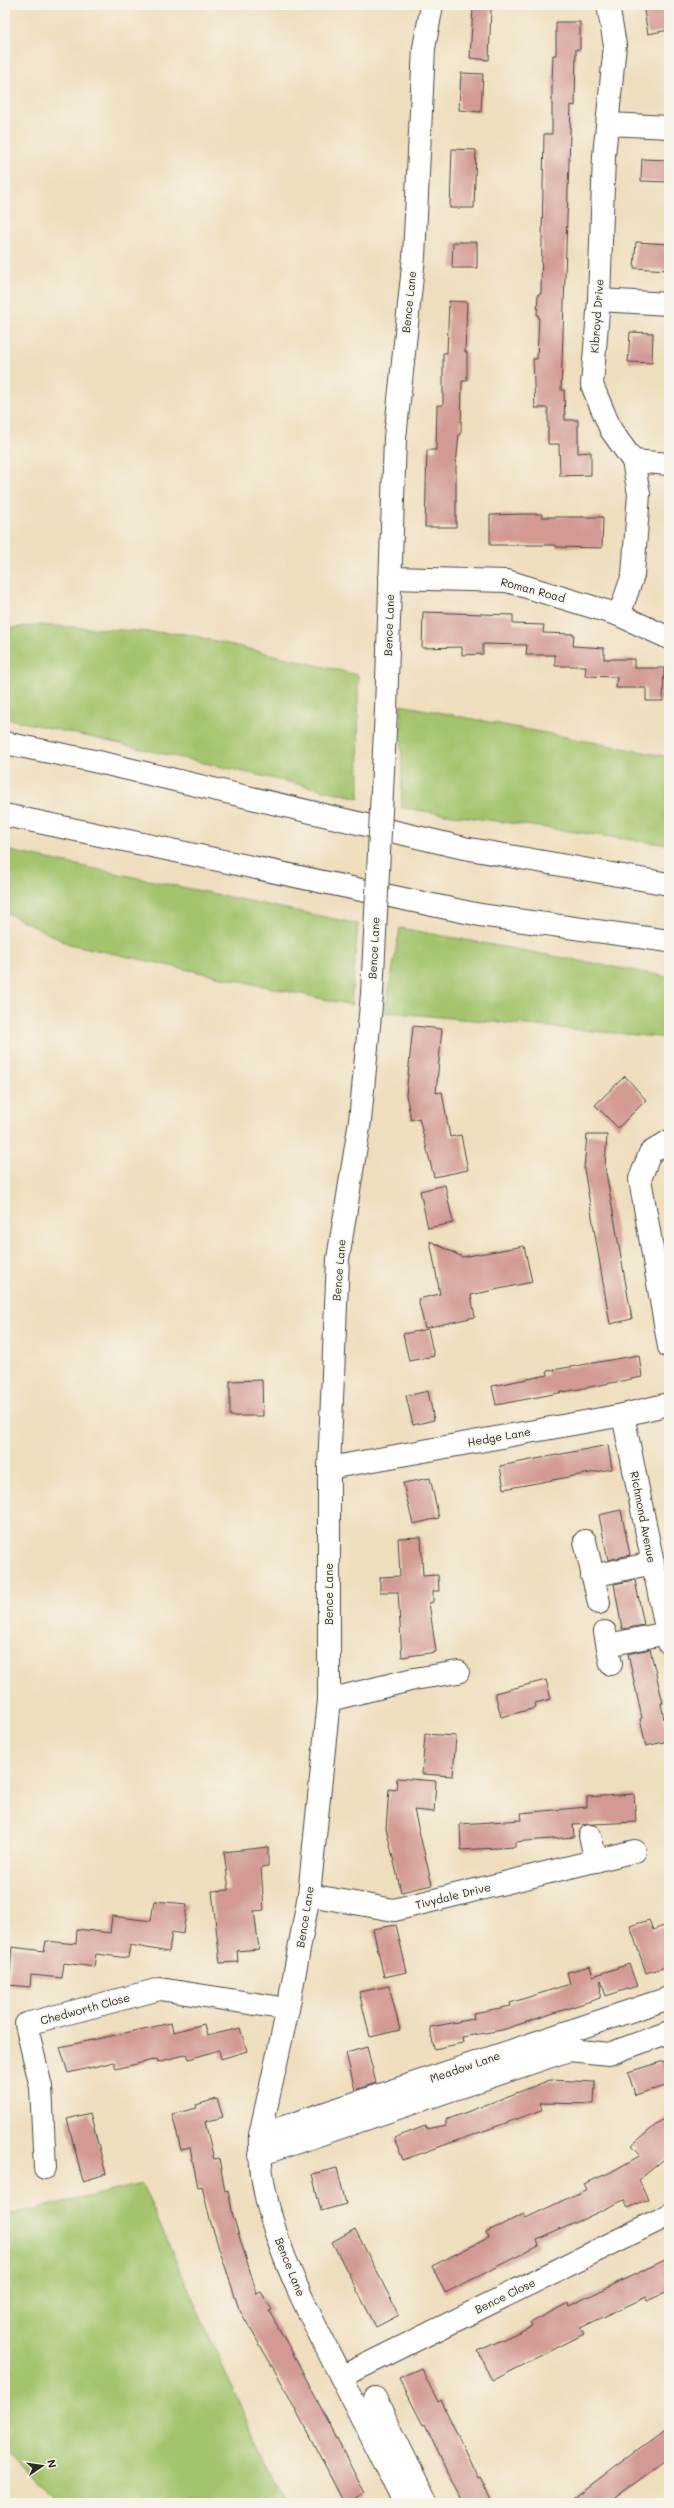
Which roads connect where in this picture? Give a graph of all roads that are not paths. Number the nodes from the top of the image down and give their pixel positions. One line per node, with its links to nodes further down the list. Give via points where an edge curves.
1 (432, 5): 9 (main road, Bence Lane, via 424,48 414,257 395,438)
2 (608, 5): 3 (main road, Kibroyd Drive, via 615,45)
3 (609, 124): 4 (main road); 5 (main road, Kibroyd Drive, via 604,156)
4 (669, 127)
5 (599, 300): 6 (main road); 7 (main road, Kibroyd Drive, via 592,384 611,430)
6 (669, 304)
7 (633, 461): 8 (main road); 10 (main road, Kibroyd Drive, via 639,494 633,575)
8 (669, 464)
9 (390, 578): 10 (main road, Roman Road, via 506,581); 20 (main road, Bence Lane, bridge, via 372,994 360,1122 338,1259)
10 (619, 615): 11 (main road, Roman Road)
11 (669, 638)
12 (5, 743): 14 (main road, via 94,761 464,848)
13 (5, 814): 15 (main road, via 480,915)
14 (669, 884)
15 (669, 941)
16 (669, 1141): 17 (main road, via 650,1154 640,1179)
17 (669, 1347)
18 (669, 1404): 19 (main road, Hedge Lane)
19 (623, 1415): 20 (main road, Hedge Lane); 22 (main road, Richmond Avenue)
20 (329, 1468): 28 (main road, Bence Lane)
21 (585, 1541): 23 (main road)
22 (653, 1563): 23 (main road); 25 (main road, Richmond Avenue)
23 (592, 1576): 24 (main road)
24 (599, 1603)
25 (668, 1638): 26 (main road)
26 (608, 1647)
27 (458, 1672): 28 (main road, via 414,1679)
28 (329, 1700): 32 (main road, Bence Lane)
29 (590, 1836): 31 (main road)
30 (635, 1851): 31 (main road, Tivydale Drive)
31 (596, 1861): 32 (main road, Tivydale Drive, via 394,1910)
32 (309, 1895): 34 (main road, Bence Lane)
33 (669, 1998): 36 (main road, Meadow Lane)
34 (288, 2009): 36 (main road, Bence Lane); 37 (main road, Chedworth Close, via 160,1989 26,2024 40,2087)
35 (669, 2032): 36 (main road, Meadow Lane, via 609,2054 570,2050)
36 (260, 2145): 39 (main road, Bence Lane, via 268,2199 283,2254)
37 (45, 2168)
38 (669, 2215): 39 (main road, Bence Close)
39 (341, 2377): 41 (main road, Bence Lane)
40 (375, 2398): 42 (main road)
41 (404, 2503)
42 (427, 2503)

